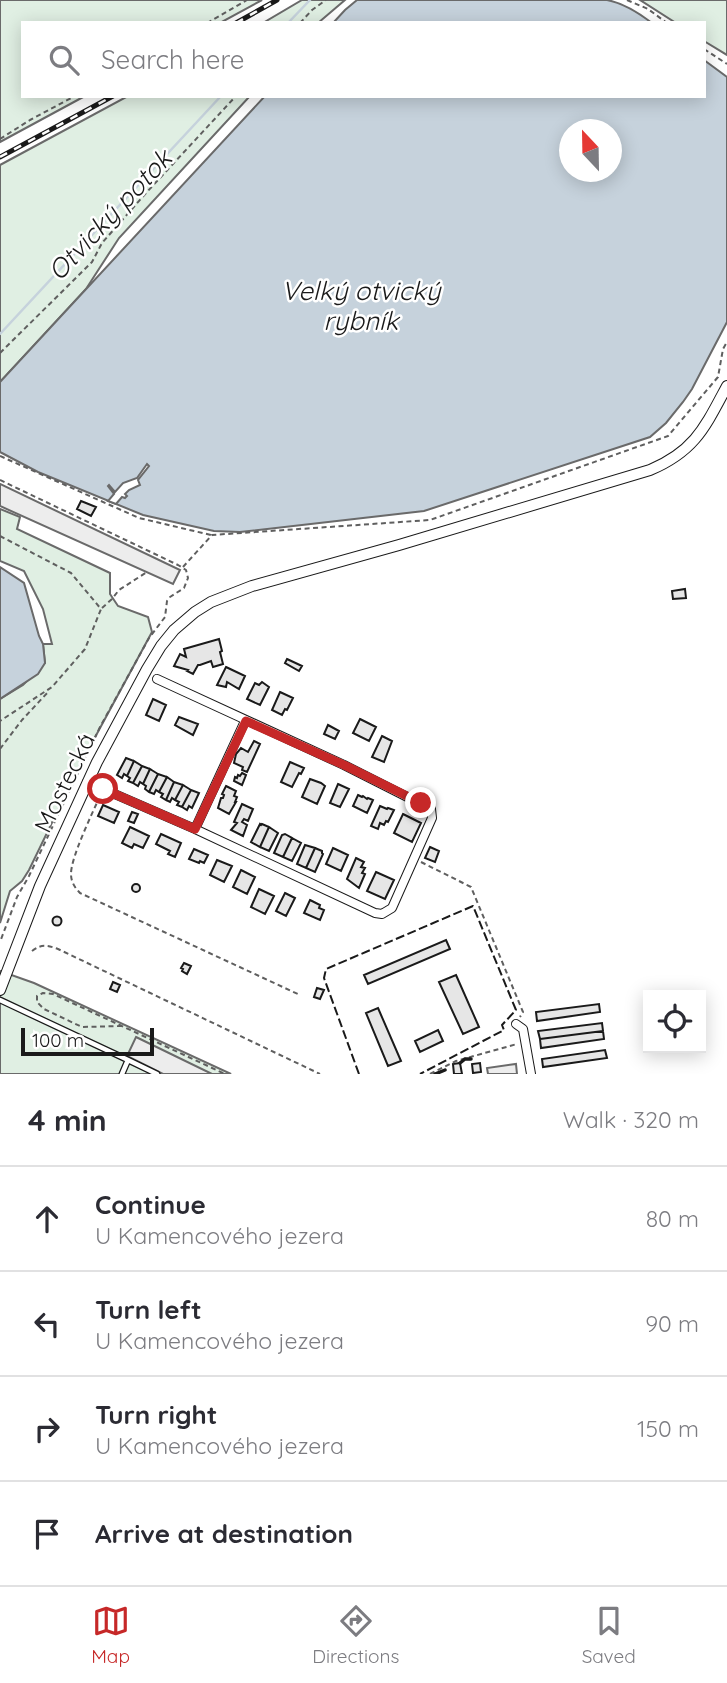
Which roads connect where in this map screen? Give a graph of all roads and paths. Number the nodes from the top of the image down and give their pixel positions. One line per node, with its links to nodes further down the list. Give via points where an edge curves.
1 (247, 0): 4 (path)
2 (326, 0): 5 (path)
3 (627, 0): 6 (path)
4 (210, 21)
5 (301, 21)
6 (664, 21)
7 (706, 49): 8 (path)
8 (727, 65)
9 (71, 98): 11 (path)
10 (234, 98): 13 (path, via 111,233 92,262)
11 (0, 139)
12 (727, 342): 17 (path, via 718,377 668,436 430,520)
13 (0, 353)
14 (727, 386): 27 (street, Mostecká, via 692,443 650,470 271,580 195,612 161,646)
15 (0, 456): 17 (path, via 139,518)
16 (0, 480): 19 (path)
17 (212, 535): 19 (path)
18 (0, 537): 21 (path, via 71,573)
19 (183, 568): 31 (path, via 188,582 167,601 165,617 100,727 17,897)
20 (147, 572): 21 (path, via 119,590)
21 (101, 609): 23 (path, via 85,649)
22 (157, 679): 25 (street)
23 (52, 687): 24 (path); 26 (path)
24 (0, 721)
25 (246, 721): 29 (street); 30 (street, via 431,809 432,818)
26 (0, 749)
27 (88, 782): 28 (street); 33 (street, Mostecká, via 40,886)
28 (103, 789): 29 (street); 34 (path, via 76,854 73,886)
29 (195, 829): 30 (street, via 382,914 392,908)
30 (414, 859): 36 (path, via 471,887 523,1012)
31 (0, 942)
32 (32, 951): 43 (path, via 40,945 58,949)
33 (0, 990)
34 (300, 995)
35 (0, 1000): 39 (lane)
36 (516, 1024): 38 (street, via 523,1029)
37 (122, 1026): 37 (path, via 53,994 37,996 44,1009 72,1024); 42 (path)
38 (525, 1042): 44 (path, via 456,1061); 45 (street)
39 (128, 1060): 40 (lane); 41 (lane)
40 (122, 1074)
41 (157, 1074)
42 (225, 1074)
43 (320, 1074)
44 (429, 1074)
45 (531, 1074)

